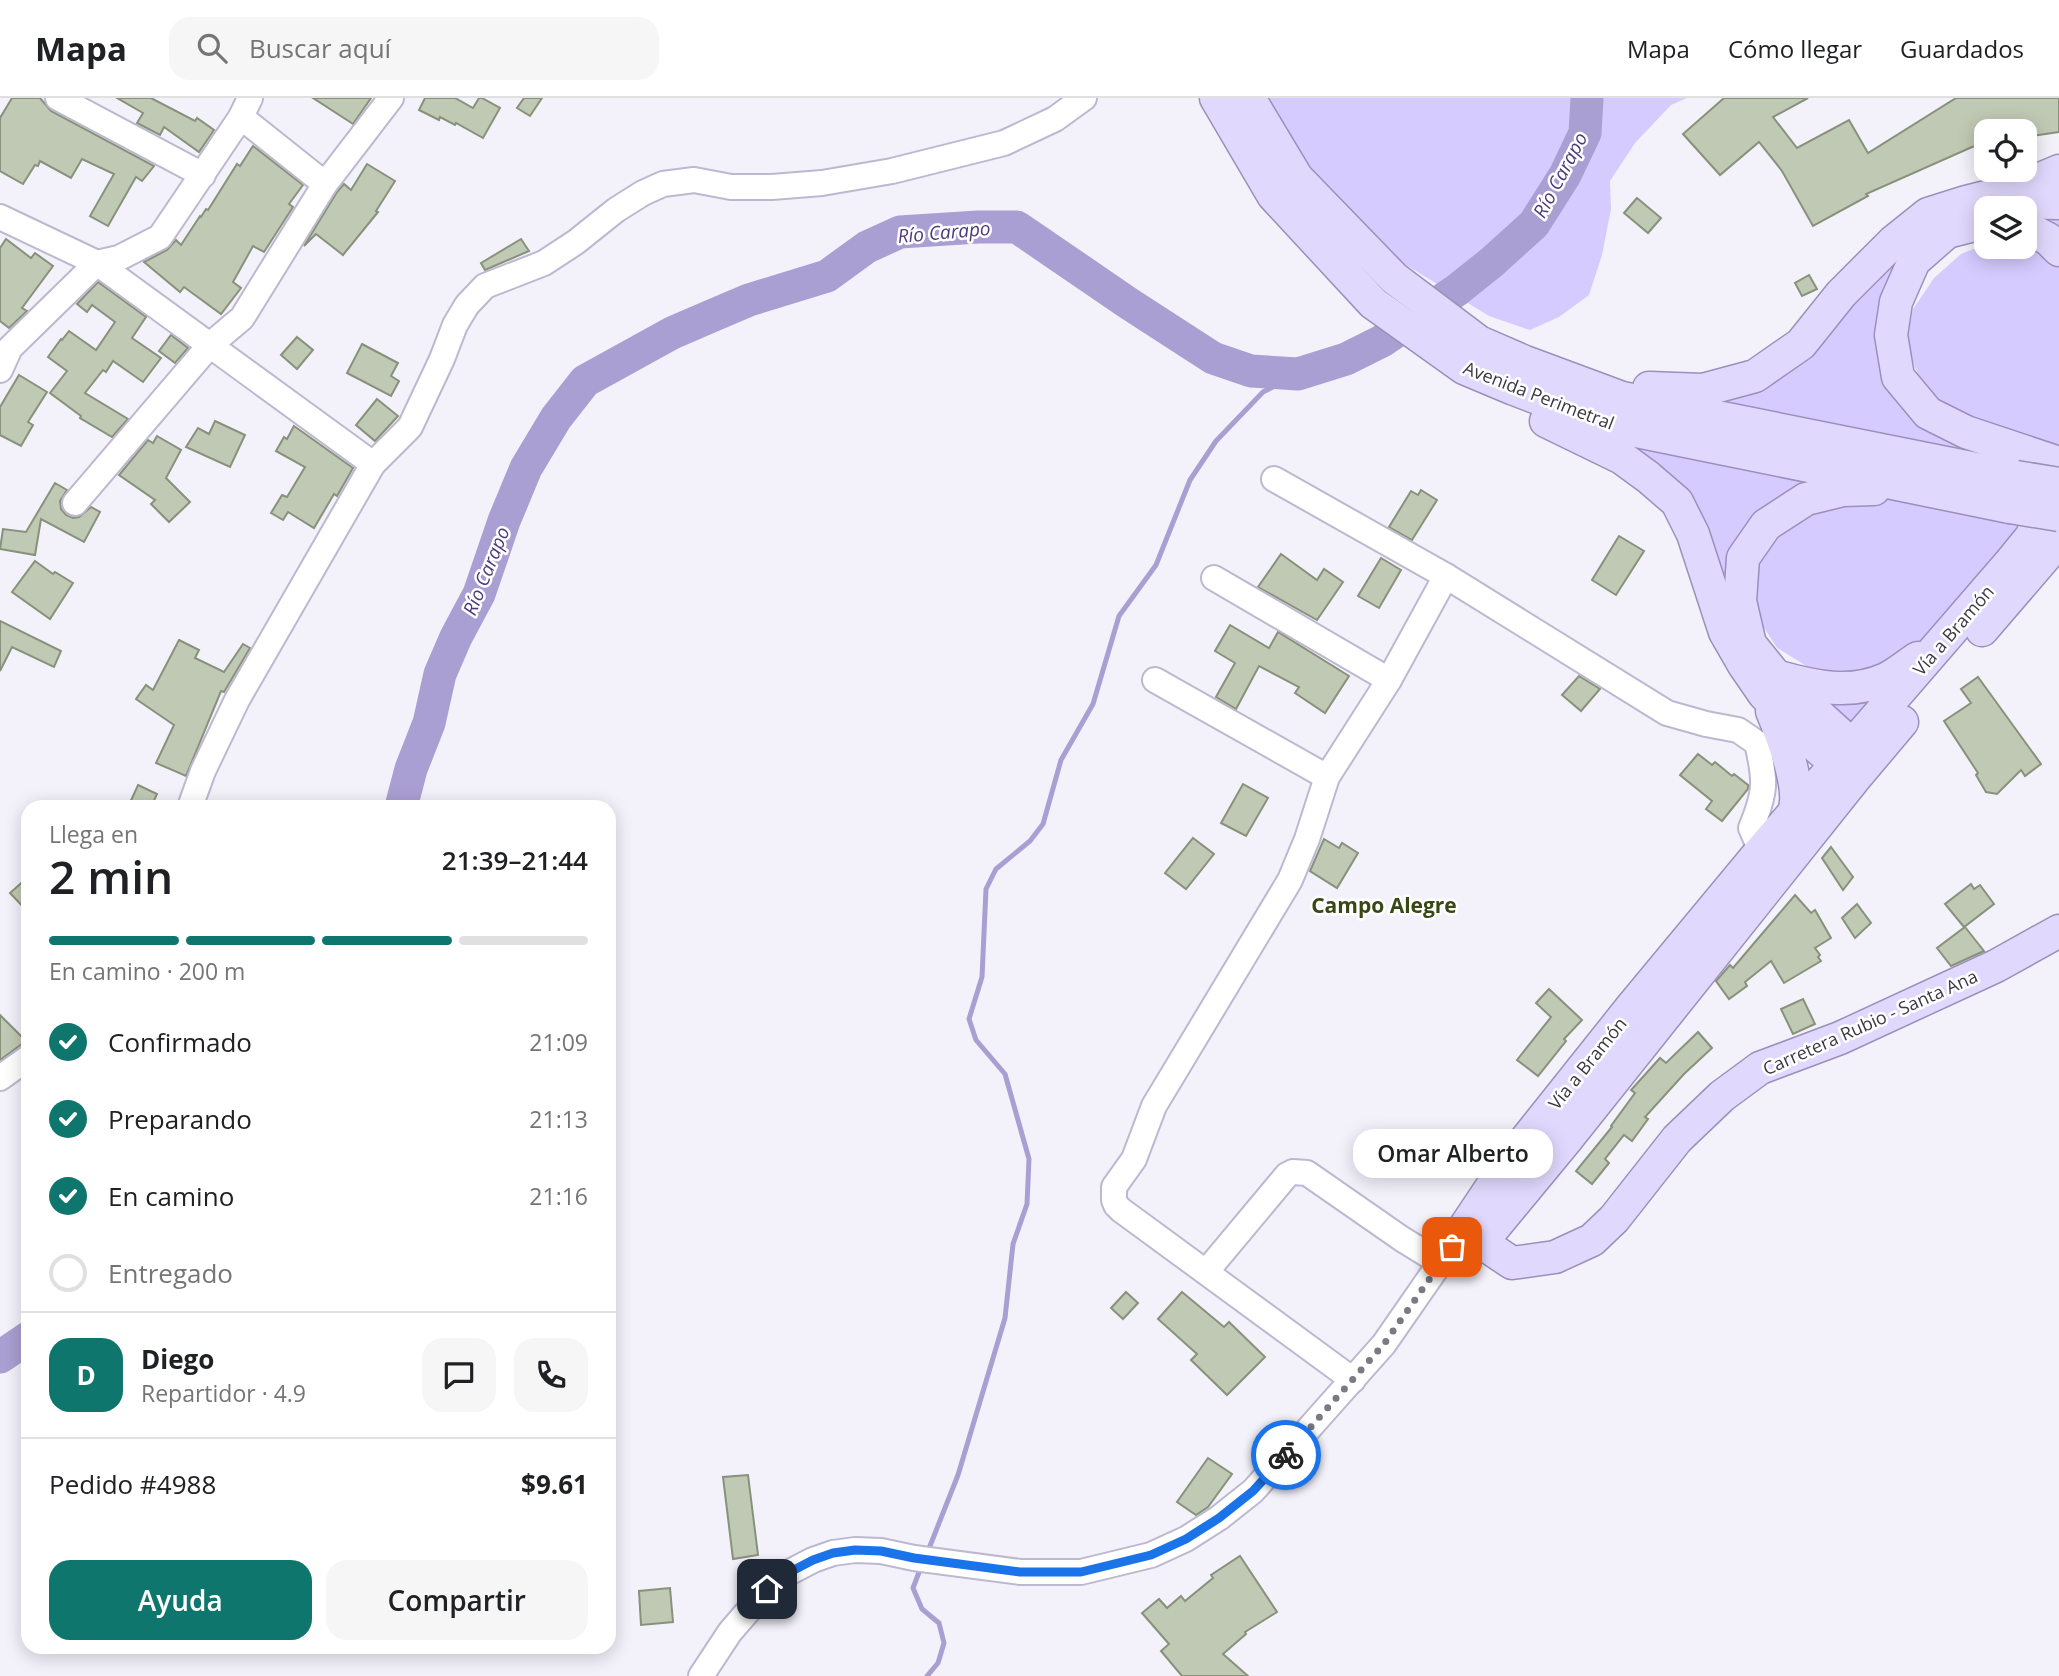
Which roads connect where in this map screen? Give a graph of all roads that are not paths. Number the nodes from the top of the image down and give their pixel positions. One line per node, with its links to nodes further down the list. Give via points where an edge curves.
1 (58, 98): 8 (street)
2 (391, 98): 9 (street)
3 (1084, 98): 25 (street, via 1055,119 1004,143 892,172 772,187 731,187 695,180 663,184 643,193 544,263 485,286 455,325 410,428)
4 (1216, 98): 23 (main road, Avenida Perimetral, via 1273,195 1373,303)
5 (1249, 98): 23 (main road, Avenida Perimetral, via 1297,178)
6 (245, 108): 8 (street); 9 (street)
7 (2059, 171): 10 (main road)
8 (204, 175): 20 (street, via 160,237 120,258)
9 (325, 184): 21 (street, via 242,318)
10 (2004, 196)
11 (2059, 203): 12 (main road)
12 (2037, 205)
13 (1974, 212): 23 (main road, via 1928,214 1841,294 1801,344 1755,376 1703,390 1655,389)
14 (1974, 213): 24 (main road, via 1914,261 1896,302 1891,335 1898,377 1928,413 1966,432)
15 (0, 217): 20 (street)
16 (2059, 223): 17 (main road)
17 (2037, 224)
18 (2037, 232): 19 (main road)
19 (2059, 250)
20 (97, 263): 21 (street); 22 (street)
21 (210, 345): 25 (street); 29 (street)
22 (3, 353)
23 (1471, 355): 28 (main road, Avenida Perimetral, via 1514,389 1612,426); 37 (main road, via 1501,401 1622,458 1677,502 1693,534 1725,632 1744,665)
24 (2059, 463)
25 (373, 464): 40 (street, via 237,700)
26 (1274, 479): 32 (street)
27 (2059, 482): 28 (main road, Avenida Perimetral, bridge); 34 (main road, Vía a Bramón, via 2031,537)
28 (2013, 492): 30 (main road, Avenida Perimetral, bridge); 37 (main road, via 1843,490 1806,499 1766,525 1743,558 1740,601 1750,644)
29 (75, 503)
30 (2059, 515)
31 (2059, 532): 38 (main road, Vía a Bramón, via 2050,551)
32 (1446, 576): 36 (street); 42 (street, via 1667,713 1738,730 1757,743 1765,775 1761,805 1751,828)
33 (1214, 579): 36 (street)
34 (1950, 634): 37 (main road, via 1886,679 1855,688); 38 (main road, Vía a Bramón)
35 (1155, 680): 39 (street)
36 (1389, 680): 39 (street)
37 (1769, 684): 38 (main road); 41 (main road, via 1794,780 1797,808)
38 (1852, 763): 41 (main road, Vía a Bramón); 46 (main road, Vía a Bramón, via 1566,1140)
39 (1326, 777): 48 (street, via 1290,880 1154,1106 1134,1159 1114,1187 1114,1200 1121,1210)
40 (193, 800)
41 (1793, 815): 42 (main road, Vía a Bramón)
42 (1761, 851): 46 (main road, Vía a Bramón, via 1509,1161)
43 (2059, 931): 46 (main road, Carretera Rubio - Santa Ana, via 1996,966 1840,1038 1760,1068 1677,1139 1592,1240 1555,1256 1512,1263)
44 (21, 1063): 45 (street)
45 (0, 1079)
46 (1472, 1237): 47 (street, Vía a Bramón)
47 (1441, 1263): 48 (street, via 1299,1172 1287,1175); 49 (street, Vía a Bramón)
48 (1206, 1272): 49 (street)
49 (1353, 1380): 50 (street, Vía a Bramón, via 1253,1491 1186,1539 1151,1555 1081,1572 1020,1572 881,1551 833,1553 790,1572 767,1589)
50 (701, 1676)

